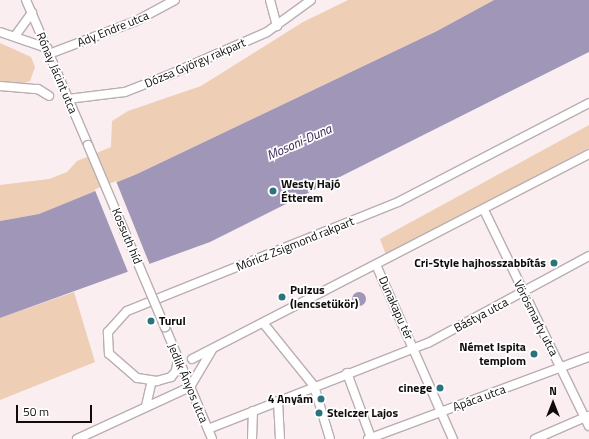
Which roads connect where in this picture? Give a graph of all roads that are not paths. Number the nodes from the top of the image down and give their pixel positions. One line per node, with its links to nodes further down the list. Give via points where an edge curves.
1 (26, 0): 5 (street, Rónay Jácint utca)
2 (175, 0): 9 (street, Ady Endre utca, via 136,21)
3 (270, 0): 6 (street)
4 (311, 0): 6 (street, Dózsa György rakpart)
5 (32, 13): 8 (street); 9 (street, Rónay Jácint utca)
6 (278, 26): 12 (street, Dózsa György rakpart, via 125,92)
7 (0, 32): 8 (street)
8 (15, 36): 9 (street)
9 (48, 51): 12 (street, Rónay Jácint utca)
10 (0, 86): 11 (street, via 38,89)
11 (49, 96)
12 (68, 99): 14 (street, Rónay Jácint utca)
13 (589, 103): 29 (street, Móricz Zsigmond rakpart, via 400,201 123,314 108,332 107,349 127,373)
14 (88, 145): 21 (street, Kossuth híd, bridge)
15 (589, 154): 16 (street)
16 (484, 210): 18 (street); 19 (street, Vörösmarty utca)
17 (589, 256): 19 (street, Bástya utca)
18 (377, 267): 20 (street, Dunakapu tér); 22 (street, Dunakapu tér)
19 (523, 293): 22 (street, Bástya utca, via 428,343); 27 (street, Vörösmarty utca)
20 (264, 324): 23 (street, Dunakapu tér); 31 (street)
21 (165, 328): 24 (street, Jedlik Ányos utca)
22 (413, 346): 28 (street, Dunakapu tér); 36 (street)
23 (213, 349): 26 (street, Dunakapu tér); 32 (street)
24 (178, 357): 29 (street, via 174,374); 32 (street, Jedlik Ányos utca)
25 (589, 357): 27 (street, Apáca utca)
26 (192, 359)
27 (561, 368): 36 (street, Apáca utca); 37 (street, Vörösmarty utca)
28 (347, 373): 31 (street, Dunakapu tér); 40 (street)
29 (152, 381): 34 (street)
30 (181, 382): 32 (street)
31 (314, 386): 33 (street, Dunakapu tér); 45 (street)
32 (190, 387): 34 (street); 39 (street, Jedlik Ányos utca)
33 (278, 401): 35 (street, Dunakapu tér); 44 (street)
34 (146, 406): 41 (street)
35 (253, 411): 39 (street, Dunakapu tér); 43 (street)
36 (441, 412): 40 (street, Apáca utca); 46 (street)
37 (587, 417): 38 (street, Vörösmarty utca); 47 (street)
38 (589, 426)
39 (208, 429): 42 (street, Jedlik Ányos utca)
40 (370, 438)
41 (77, 439)
42 (212, 439)
43 (252, 439)
44 (280, 439)
45 (330, 439)
46 (453, 439)
47 (535, 439)

